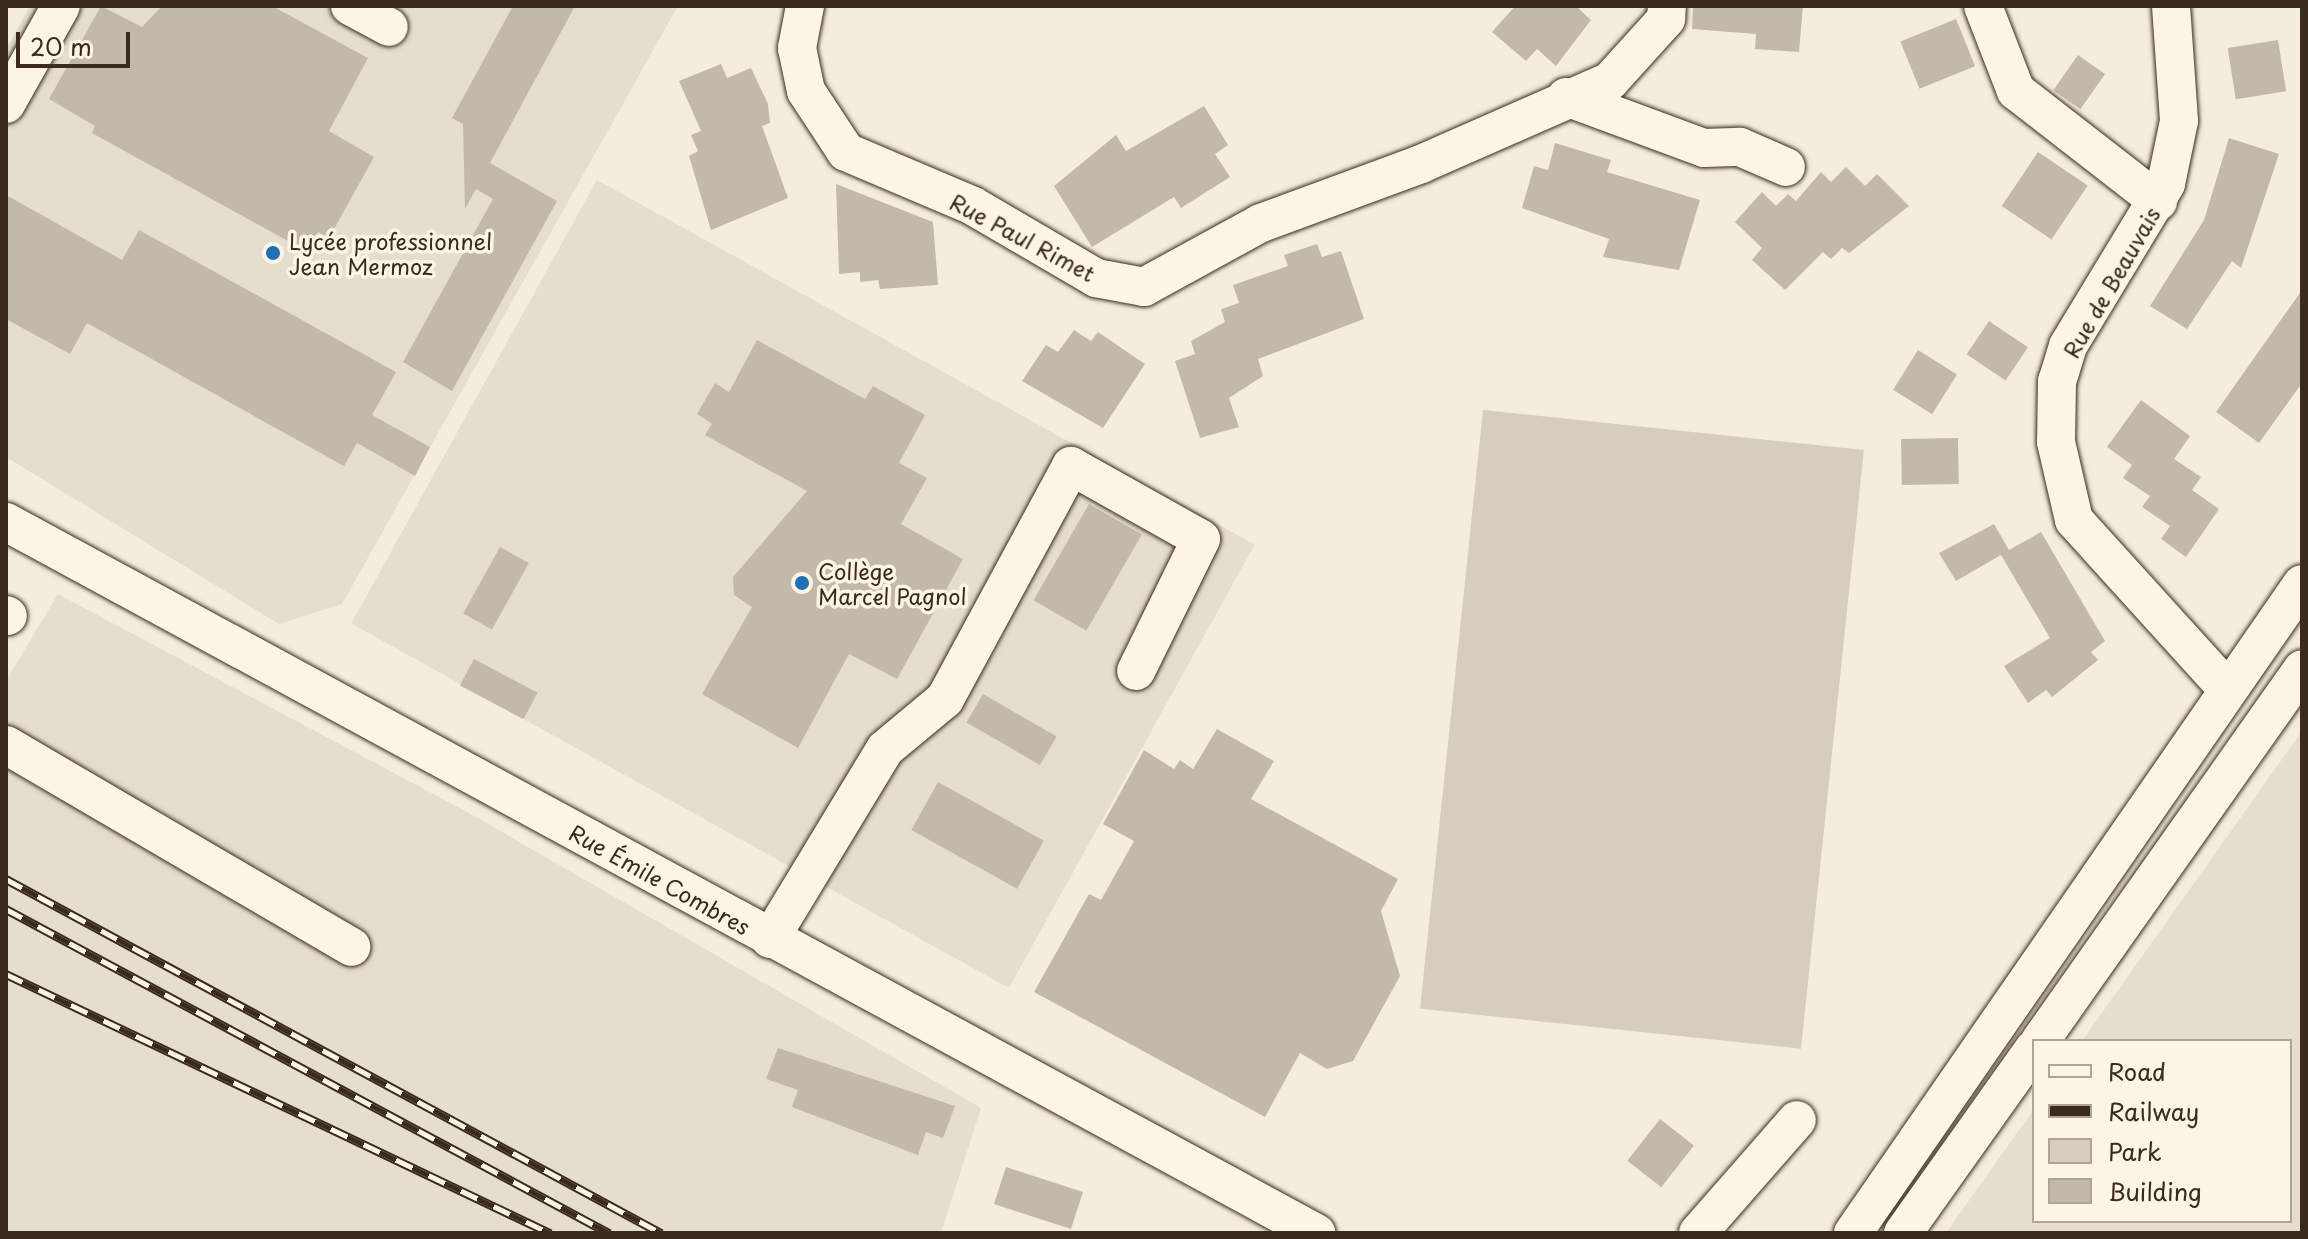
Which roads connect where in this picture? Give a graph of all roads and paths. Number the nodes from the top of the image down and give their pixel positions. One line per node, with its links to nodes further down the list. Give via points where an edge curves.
1 (61, 6): 9 (street)
2 (350, 6): 7 (street)
3 (805, 6): 8 (street, Rue Paul Rimet, via 797,48 806,91 846,152 973,206 1096,278 1144,287 1261,223 1421,164)
4 (1667, 6): 8 (street, Rue Paul Rimet, via 1666,19 1610,81)
5 (1983, 6): 11 (street, via 2016,91)
6 (2171, 6): 11 (street, Rue de Beauvais, via 2179,121)
7 (389, 27)
8 (1566, 97): 10 (street, via 1704,148 1740,147)
9 (6, 104)
10 (1786, 167)
11 (2158, 201): 16 (street, Rue de Beauvais, via 2068,346 2057,381 2056,442 2074,520)
12 (6, 522): 18 (street, Rue Émile Combres)
13 (2302, 584): 16 (street)
14 (2302, 669): 20 (street)
15 (1136, 671): 18 (street, via 1201,539 1071,466 945,699 885,749)
16 (2228, 690): 25 (street)
17 (6, 745): 19 (street)
18 (770, 939): 23 (street, Rue Émile Combres)
19 (351, 947)
20 (2041, 1039)
21 (2032, 1052): 26 (street)
22 (1797, 1120): 24 (street)
23 (1316, 1233)
24 (1698, 1233)
25 (1853, 1233)
26 (1903, 1233)

